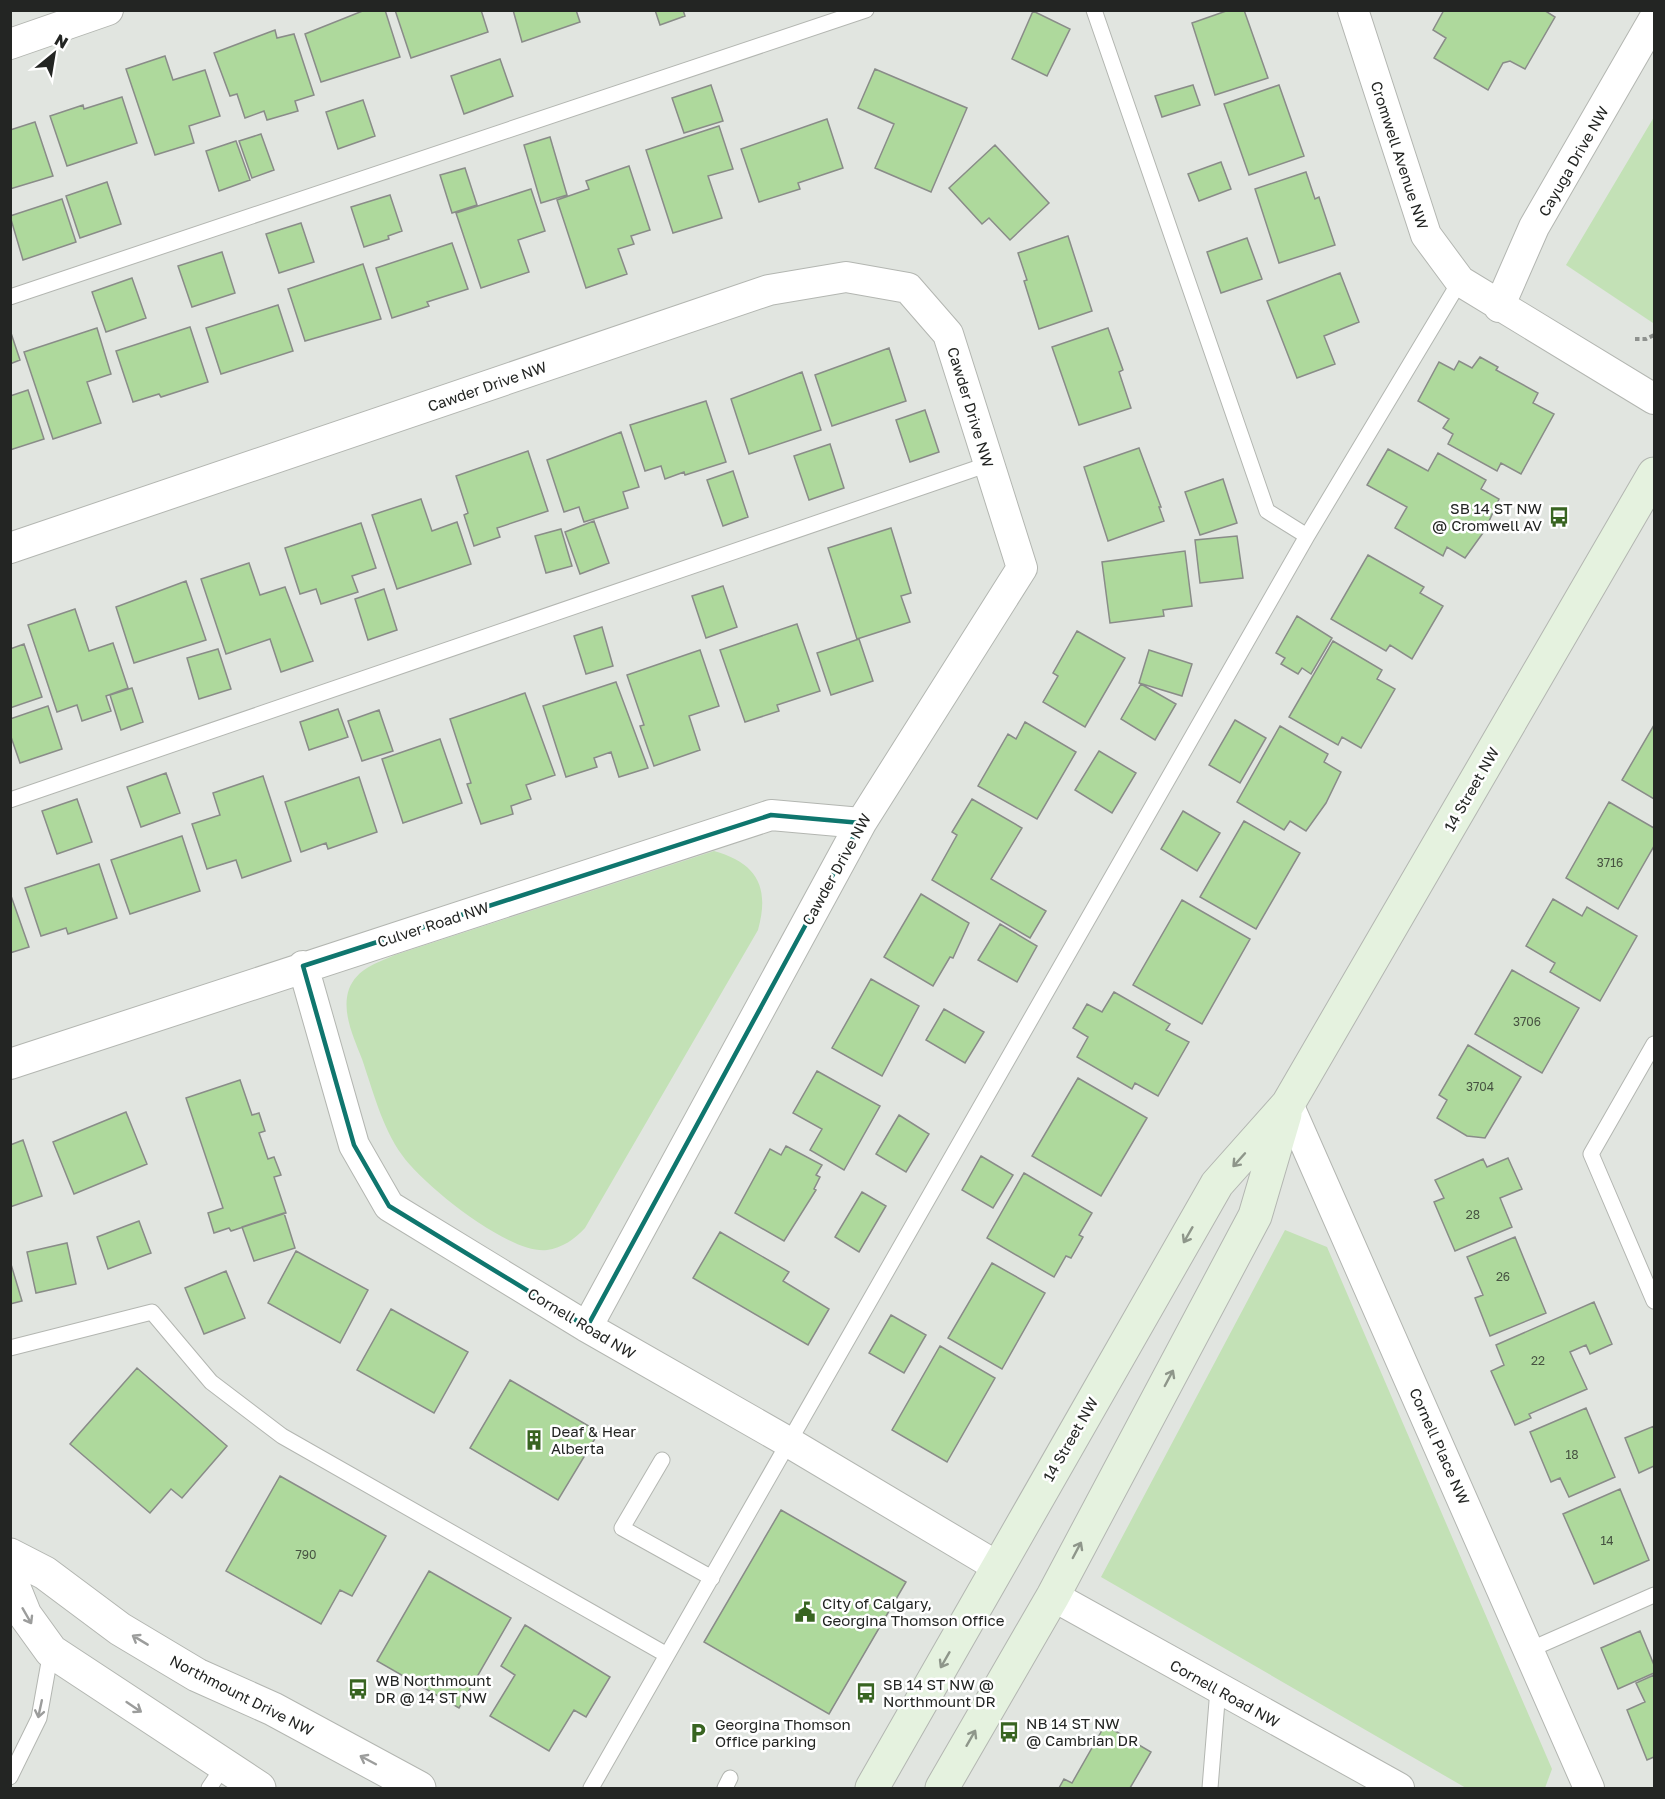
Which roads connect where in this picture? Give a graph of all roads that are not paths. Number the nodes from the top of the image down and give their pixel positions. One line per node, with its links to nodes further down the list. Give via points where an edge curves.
1 (108, 10): 6 (street)
2 (866, 10): 8 (lane)
3 (1094, 10): 13 (lane, via 1267,511)
4 (1353, 10): 7 (street, Cromwell Avenue NW, via 1426,235)
5 (1654, 19): 9 (street, Cayuga Drive NW, via 1534,227)
6 (10, 44)
7 (1460, 281): 9 (street, Cromwell Avenue NW); 13 (lane)
8 (10, 297)
9 (1499, 307): 10 (street, Cromwell Avenue NW)
10 (1654, 399)
11 (989, 464): 14 (street, Cawder Drive NW, via 948,334 908,288 846,277 769,290); 15 (lane); 16 (street, Cawder Drive NW, via 1022,568)
12 (1654, 474): 20 (main road, 14 Street NW)
13 (1307, 536): 24 (lane)
14 (10, 548)
15 (10, 800)
16 (861, 823): 17 (street, Culver Road NW, via 771,815); 22 (street, Cawder Drive NW)
17 (303, 966): 19 (street, Culver Road NW); 22 (street, Cornell Road NW, via 354,1145 389,1206)
18 (1654, 1044): 21 (lane, via 1591,1154)
19 (10, 1064)
20 (1288, 1104): 27 (main road, 14 Street NW, one-way to 27, via 1217,1184); 31 (main road, 14 Street NW, one-way to 20, via 1255,1216); 32 (street, Cornell Place NW)
21 (1654, 1301)
22 (587, 1328): 24 (street, Cornell Road NW)
23 (10, 1348): 34 (lane, via 152,1312 211,1382 282,1436)
24 (790, 1443): 27 (street, Cornell Road NW); 29 (lane)
25 (662, 1460): 29 (lane, via 622,1528)
26 (10, 1555): 39 (street, Northmount Drive NW, one-way to 26, via 273,1709 197,1675 120,1629 45,1573)
27 (998, 1567): 41 (main road, 14 Street NW, one-way to 41)
28 (10, 1578): 33 (street, one-way to 33, via 25,1615)
29 (712, 1578): 34 (lane)
30 (1654, 1595): 32 (lane)
31 (1053, 1596): 35 (street, Cornell Road NW); 42 (main road, 14 Street NW, one-way to 31)
32 (1529, 1650): 45 (street, Cornell Place NW)
33 (51, 1652): 36 (lane, one-way to 36, via 39,1718); 37 (street, one-way to 37)
34 (667, 1655): 40 (lane)
35 (1218, 1689): 43 (lane); 44 (street, Cornell Road NW)
36 (10, 1778)
37 (216, 1778): 38 (street)
38 (259, 1788)
39 (419, 1788)
40 (591, 1788)
41 (872, 1788)
42 (942, 1788)
43 (1210, 1788)
44 (1399, 1788)
45 (1589, 1788)

